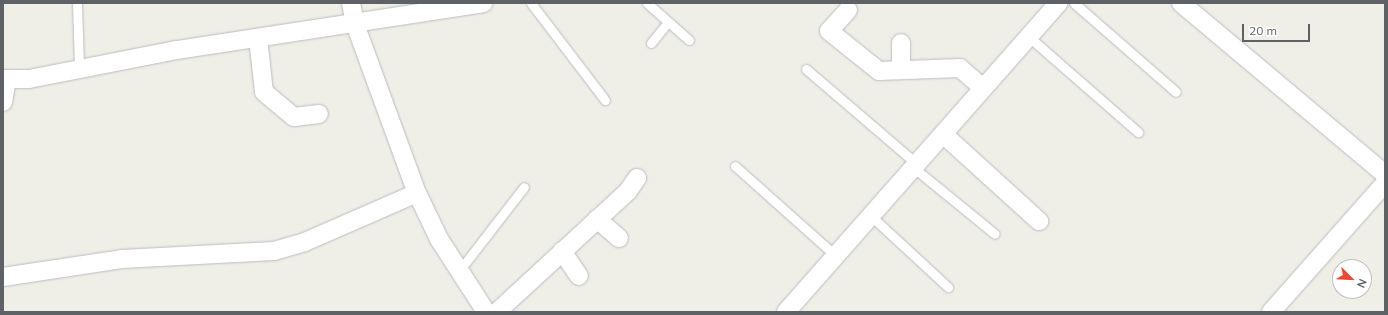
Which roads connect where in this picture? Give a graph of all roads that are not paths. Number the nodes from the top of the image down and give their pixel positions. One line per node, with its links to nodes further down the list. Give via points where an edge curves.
1 (77, 3): 17 (lane)
2 (351, 3): 11 (street)
3 (482, 3): 11 (street)
4 (531, 3): 23 (lane)
5 (647, 3): 10 (lane)
6 (1058, 3): 12 (street)
7 (1074, 3): 22 (lane)
8 (1181, 3): 30 (street)
9 (848, 10): 19 (street, via 829,31 878,71)
10 (668, 22): 14 (lane); 15 (lane)
11 (354, 24): 13 (street); 34 (street)
12 (1029, 37): 21 (street); 26 (lane)
13 (258, 38): 17 (street); 25 (street, via 264,92 294,117)
14 (689, 40)
15 (651, 43)
16 (901, 43): 19 (street)
17 (79, 68): 20 (street, via 29,79)
18 (806, 69): 29 (lane)
19 (901, 70): 21 (street, via 960,68)
20 (5, 79): 24 (street)
21 (984, 88): 27 (street)
22 (1176, 92)
23 (605, 100)
24 (3, 102)
25 (319, 114)
26 (1138, 132)
27 (943, 134): 29 (street); 37 (street)
28 (735, 166): 41 (lane)
29 (916, 166): 35 (street); 38 (lane)
30 (1385, 174)
31 (637, 178): 36 (street)
32 (1385, 183): 48 (street)
33 (524, 187): 42 (lane)
34 (417, 193): 42 (street); 44 (street, via 305,242 274,251 122,259)
35 (871, 216): 41 (street); 45 (lane)
36 (597, 219): 39 (street); 40 (street)
37 (1039, 221)
38 (995, 234)
39 (619, 238)
40 (562, 252): 43 (street); 46 (street)
41 (836, 256): 47 (street)
42 (459, 271): 46 (street)
43 (579, 276)
44 (3, 277)
45 (948, 287)
46 (487, 311)
47 (786, 312)
48 (1271, 312)

